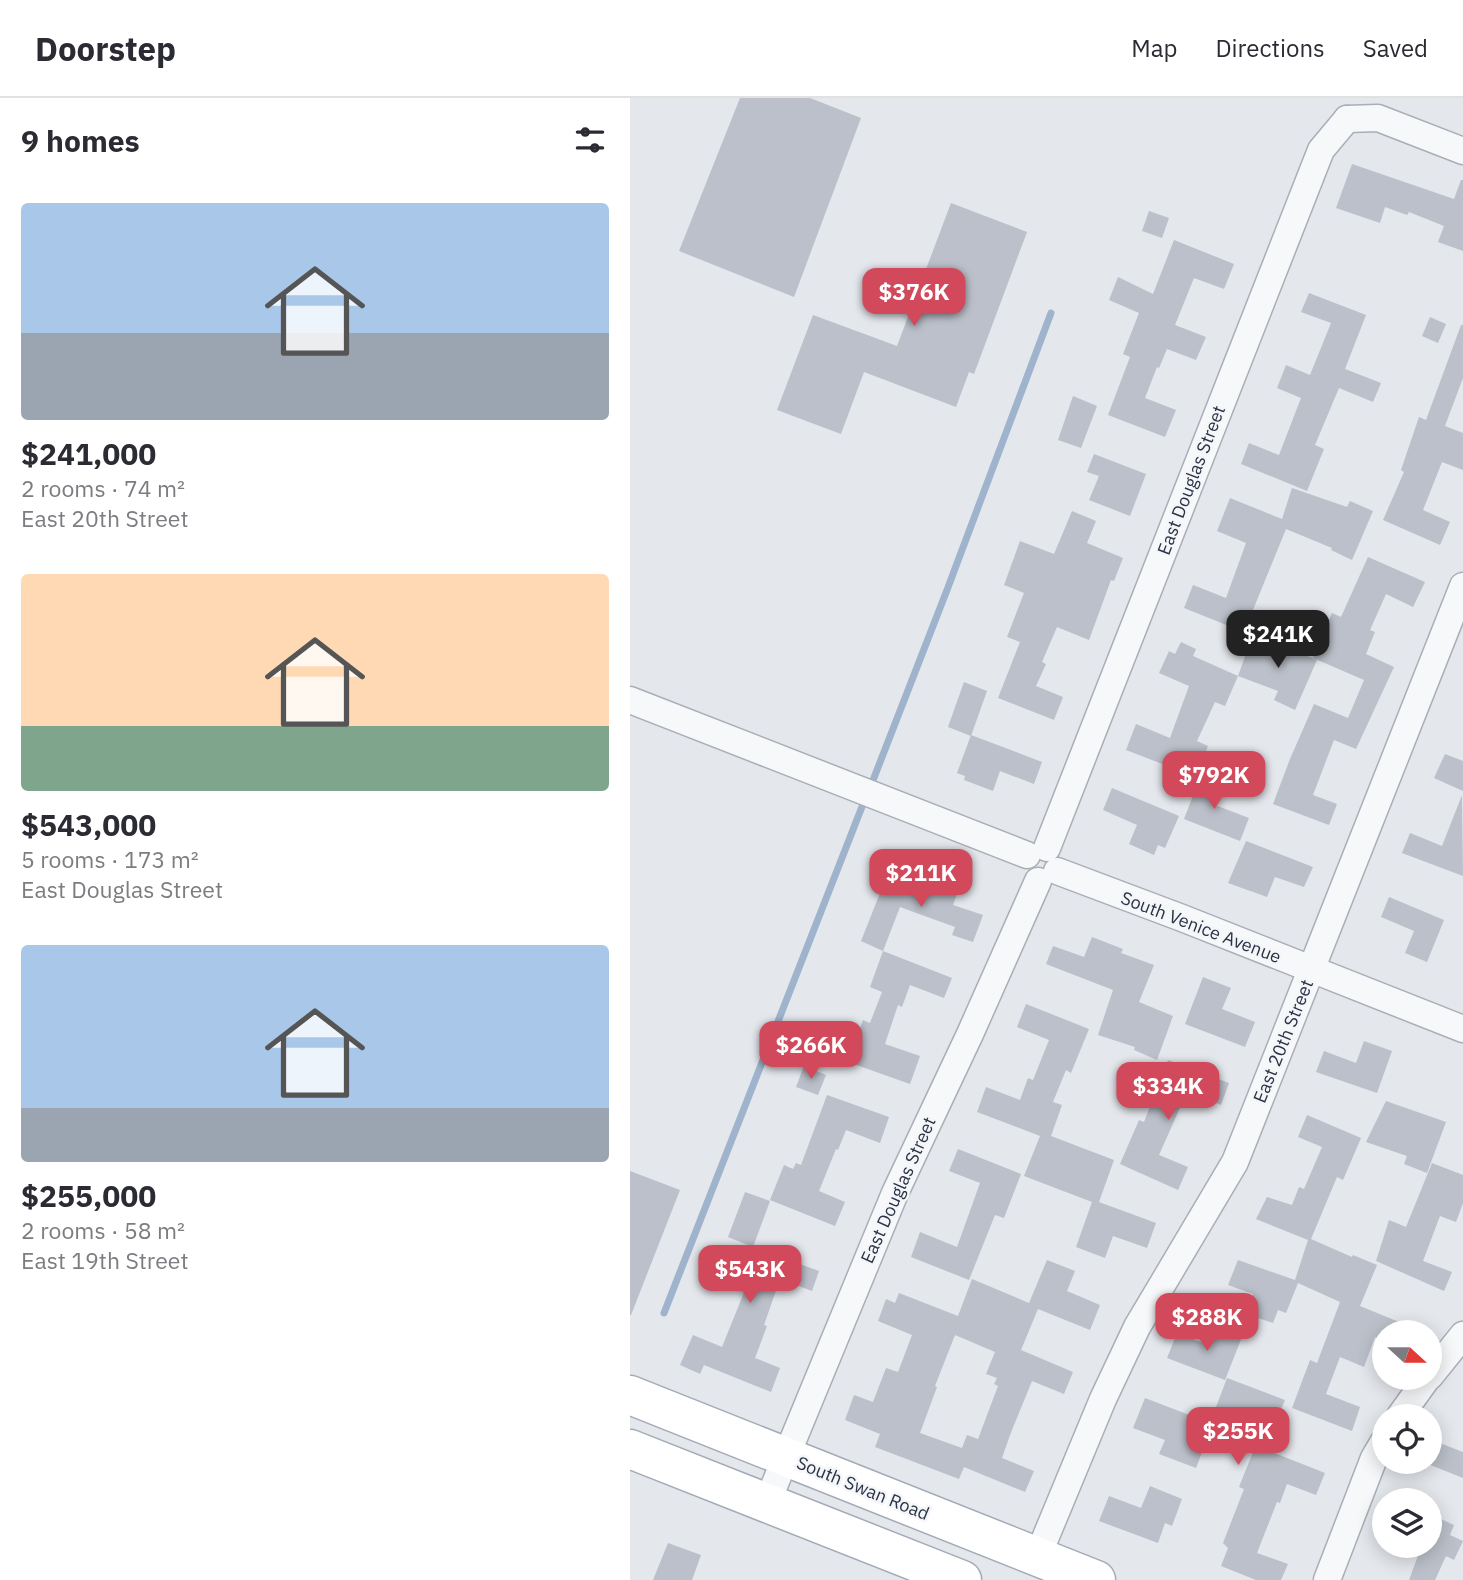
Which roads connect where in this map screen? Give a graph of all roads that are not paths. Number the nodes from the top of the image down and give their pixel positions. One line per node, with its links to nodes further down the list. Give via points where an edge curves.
1 (1463, 150): 4 (street, East Douglas Street, via 1378,118 1345,113 1321,150)
2 (1463, 586): 5 (street, East 20th Street)
3 (630, 700): 4 (street, South Venice Avenue)
4 (1042, 864): 5 (street, South Venice Avenue); 11 (street, East Douglas Street, via 970,1034 889,1206)
5 (1312, 970): 6 (street, South Venice Avenue); 14 (street, East 20th Street, via 1235,1162 1137,1327)
6 (1463, 1029)
7 (1463, 1335): 8 (street)
8 (1442, 1360)
9 (630, 1395): 11 (main road, South Swan Road)
10 (630, 1449): 13 (main road)
11 (785, 1457): 13 (street, East Douglas Street); 14 (main road, South Swan Road)
12 (1372, 1463): 17 (street)
13 (767, 1503): 15 (main road)
14 (1037, 1558): 16 (main road, South Swan Road)
15 (957, 1579)
16 (1096, 1580)
17 (1327, 1580)

